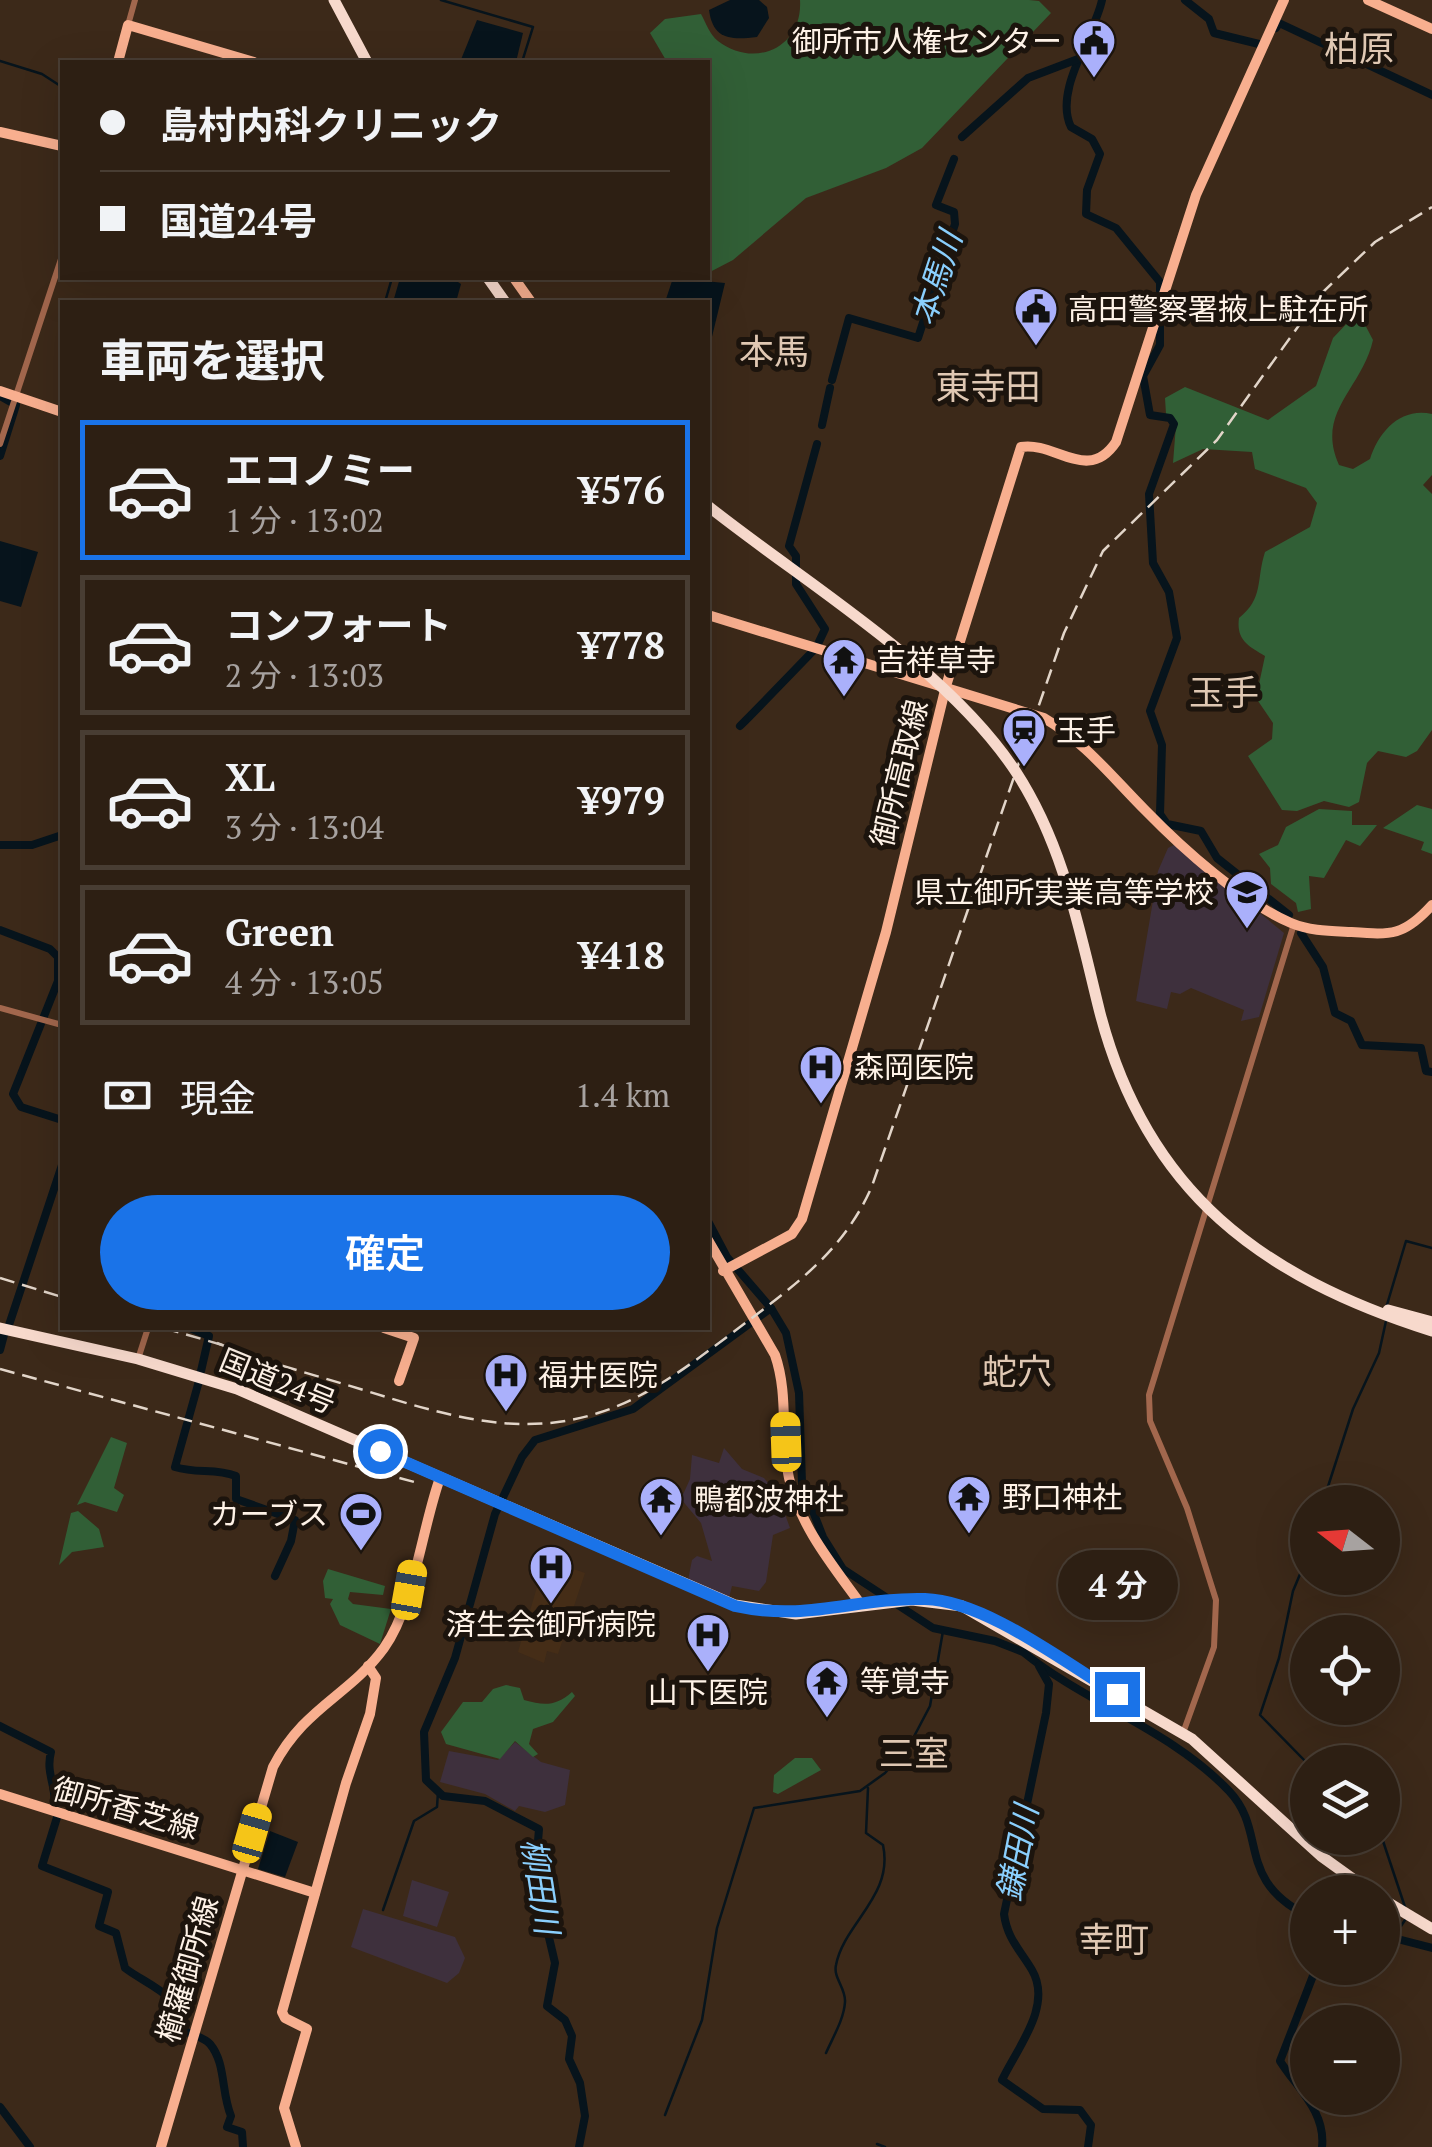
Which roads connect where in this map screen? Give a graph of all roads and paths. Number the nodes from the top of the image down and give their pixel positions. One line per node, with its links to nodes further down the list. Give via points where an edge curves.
1 (135, 0): 5 (street)
2 (334, 0): 9 (highway)
3 (1284, 0): 21 (main road, 御所高取線, via 1211,160 1110,452 1082,462 1021,448)
4 (1368, 0): 6 (main road)
5 (128, 25): 7 (main road); 8 (main road)
6 (1432, 29)
7 (119, 60)
8 (247, 60)
9 (366, 60)
10 (0, 132): 11 (main road)
11 (60, 146)
12 (60, 262): 14 (street)
13 (0, 391): 14 (main road)
14 (15, 400): 15 (main road); 16 (street)
15 (60, 411)
16 (0, 444)
17 (710, 508): 26 (highway, bridge, via 932,680 1014,770 1058,854 1111,1048)
18 (710, 616): 20 (main road)
19 (894, 658): 20 (street)
20 (891, 670): 21 (main road)
21 (946, 686): 23 (main road, via 1024,709 1068,732 1176,840); 28 (main road, 御所高取線, via 886,932 802,1218 792,1234)
22 (1432, 905): 23 (main road, via 1412,927 1396,933)
23 (1294, 924): 38 (street, via 1148,1395 1150,1421 1216,1600 1214,1647)
24 (0, 1008): 25 (street)
25 (60, 1024)
26 (1156, 1143): 29 (highway, bridge, via 1256,1243 1319,1282); 29 (highway, bridge, via 1211,1212 1270,1260 1340,1299)
27 (710, 1244): 28 (main road)
28 (725, 1270): 36 (main road, via 782,1376 790,1481 820,1551)
29 (1432, 1326)
30 (0, 1328): 33 (highway, 国道24号)
31 (147, 1330): 33 (street)
32 (390, 1330): 34 (main road, via 414,1338)
33 (138, 1359): 35 (highway, 国道24号, via 238,1389)
34 (399, 1381)
35 (440, 1478): 36 (highway, 国道24号, via 735,1606 790,1614); 37 (main road, 櫛羅御所線, via 400,1619)
36 (862, 1606): 38 (highway, 国道24号, via 943,1600 981,1615)
37 (368, 1666): 40 (main road, 櫛羅御所線, via 314,1710 284,1747); 42 (main road, via 376,1678 370,1714)
38 (1183, 1734): 41 (highway, 国道24号)
39 (0, 1794): 40 (main road, 御所香芝線)
40 (242, 1867): 42 (main road, 御所香芝線); 45 (main road, 櫛羅御所線)
41 (1347, 1875)
42 (315, 1892): 46 (main road, via 282,2012 308,2028 284,2108)
43 (1400, 1909): 44 (highway)
44 (1432, 1928)
45 (161, 2147)
46 (296, 2147)

